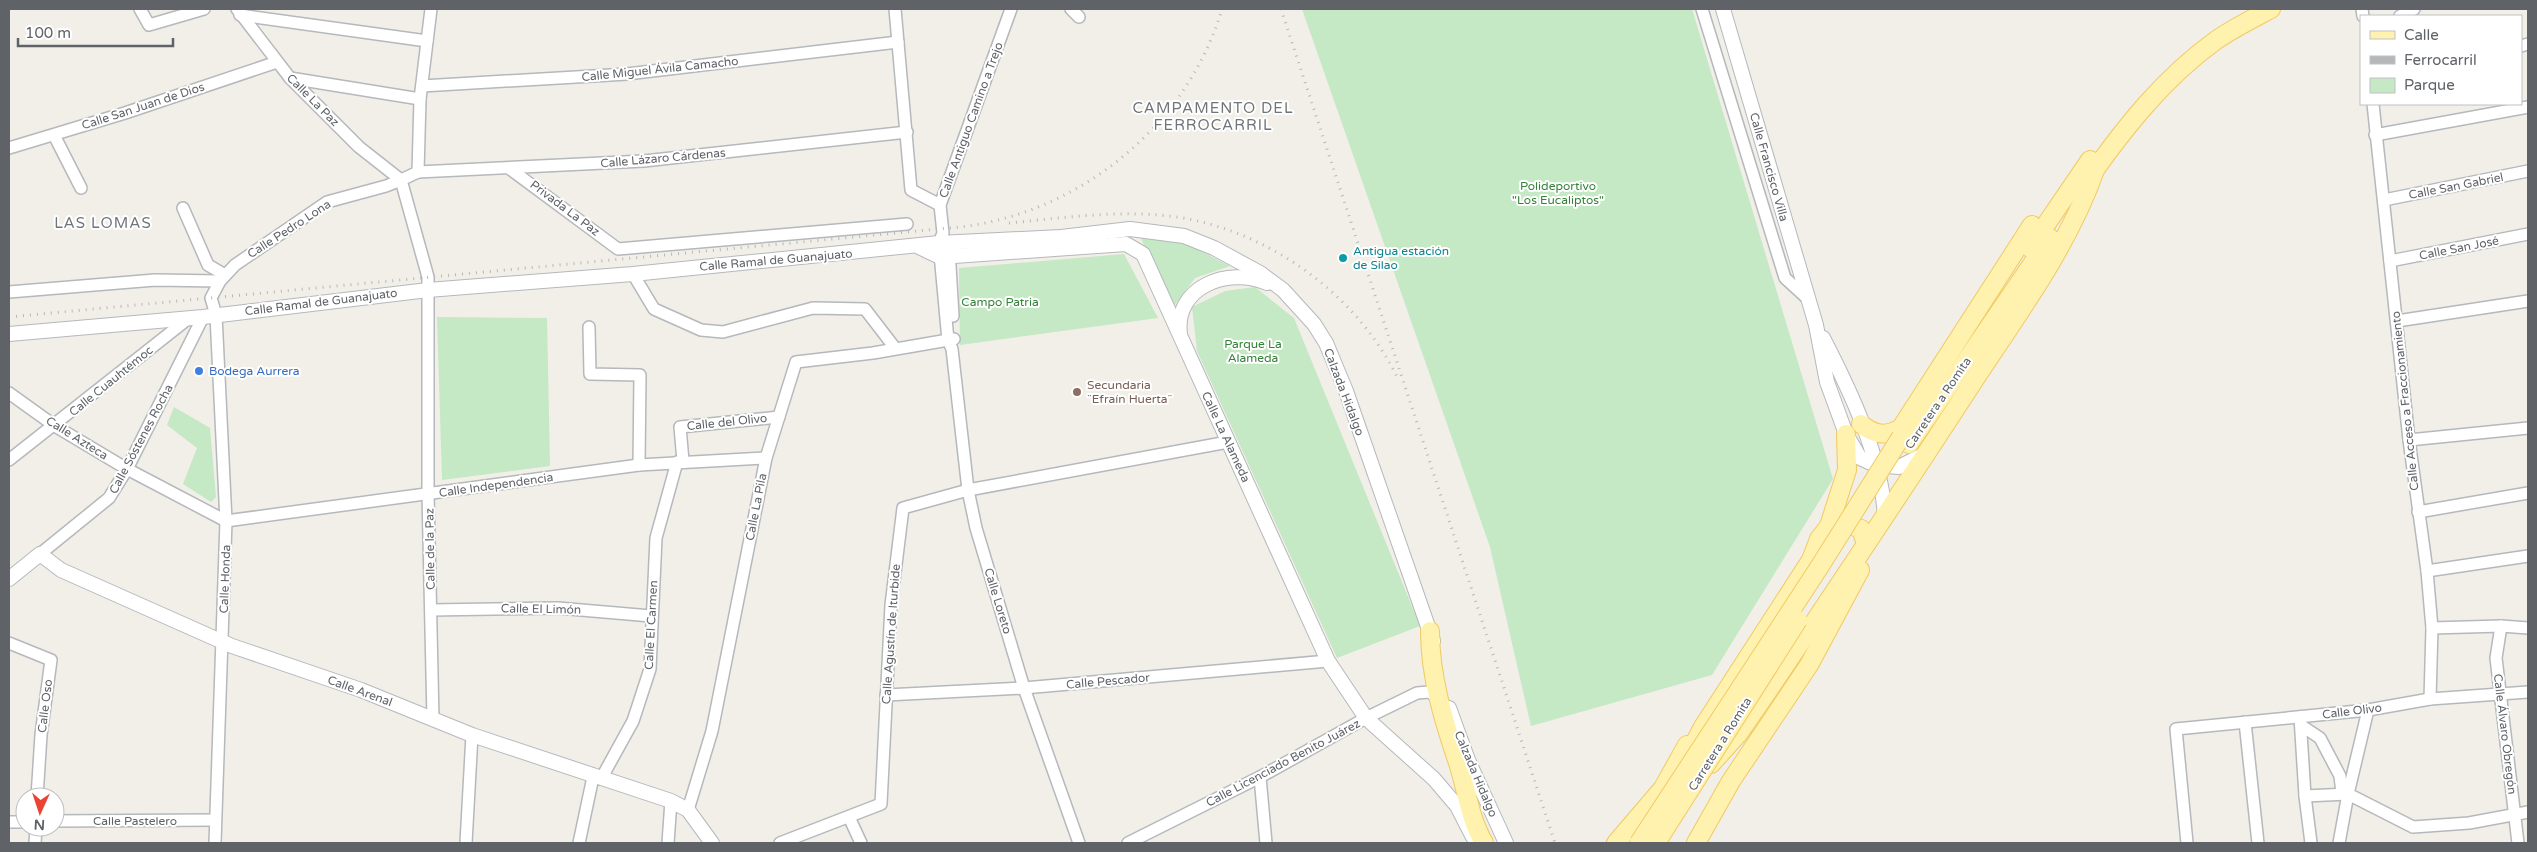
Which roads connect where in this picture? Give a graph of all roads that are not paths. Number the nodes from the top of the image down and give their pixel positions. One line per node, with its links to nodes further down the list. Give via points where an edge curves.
1 (140, 9): 2 (street, via 149,25)
2 (204, 9)
3 (431, 9): 13 (street)
4 (894, 9): 14 (street)
5 (1012, 9): 32 (street, Calle Antiguo Camino a Trejo)
6 (1702, 9): 45 (street, via 1784,278)
7 (1723, 9): 45 (street, Calle Francisco Villa)
8 (2248, 9): 25 (main road, Carretera a Romita, via 2213,30 2154,82)
9 (2271, 9): 25 (main road, Carretera a Romita, via 2217,40 2161,88)
10 (2414, 9): 12 (street)
11 (238, 12): 13 (street); 15 (street, Calle La Paz)
12 (2402, 15)
13 (427, 41): 17 (street)
14 (898, 42): 17 (street, Calle Miguel Ávila Camacho, via 627,74); 21 (street)
15 (277, 62): 16 (street, Calle La Paz); 22 (street, Calle San Juan de Dios)
16 (290, 78): 18 (street); 29 (street, Calle La Paz, via 359,146)
17 (422, 86): 18 (street)
18 (420, 99): 28 (street)
19 (2373, 105): 23 (street, Calle Acceso a Fraccionamiento)
20 (2528, 106): 23 (street)
21 (906, 132): 26 (street, Calle Lázaro Cárdenas, via 644,161); 32 (street, via 911,190)
22 (54, 135): 24 (street, Calle San Juan de Dios); 30 (street)
23 (2375, 135): 31 (street, Calle Acceso a Fraccionamiento)
24 (9, 148)
25 (2090, 168): 57 (main road, via 2058,190 2021,241 1901,428 1885,434); 62 (main road, Carretera a Romita, via 2042,252); 64 (main road, via 2084,201 2052,258)
26 (510, 169): 28 (street, Calle Lázaro Cárdenas); 34 (street, Privada La Paz, via 618,249)
27 (2528, 171): 31 (street, Calle San Gabriel)
28 (418, 172): 29 (street, Calle Pedro Lona)
29 (401, 180): 41 (street, Calle Pedro Lona, via 327,202 235,265); 42 (street, Calle de la Paz, via 428,277)
30 (81, 188)
31 (2384, 200): 39 (street, Calle Acceso a Fraccionamiento)
32 (940, 205): 38 (street, Calle Antiguo Camino a Trejo)
33 (183, 208): 41 (street, via 208,265)
34 (907, 224)
35 (1130, 229): 37 (street); 38 (street, Calzada Hidalgo); 43 (street, Calzada Hidalgo, via 1184,236 1242,261)
36 (2528, 234): 39 (street, Calle San José)
37 (1126, 244): 38 (street); 52 (street, Calle La Alameda, via 1142,254)
38 (944, 246): 40 (street, Calle Ramal de Guanajuato); 53 (street, Calle Loreto)
39 (2390, 261): 48 (street, Calle Acceso a Fraccionamiento)
40 (633, 274): 42 (street, Calle Ramal de Guanajuato); 54 (street, via 654,309 701,330 723,332 813,308 865,309)
41 (222, 278): 44 (street); 47 (street)
42 (428, 290): 47 (street, Calle Ramal de Guanajuato); 73 (street, Calle de la Paz)
43 (1283, 290): 52 (street, via 1259,279 1242,277 1225,278 1209,284 1192,293 1182,307); 88 (street, Calzada Hidalgo, via 1314,324 1336,366)
44 (9, 292)
45 (1808, 299): 49 (street, Calle Francisco Villa)
46 (2528, 301): 48 (street)
47 (202, 317): 51 (street, Calle Ramal de Guanajuato); 58 (street, Calle Cuauhtémoc); 70 (street, Calle Sóstenes Rocha); 76 (street, Calle Honda)
48 (2397, 321): 61 (street, Calle Acceso a Fraccionamiento)
49 (1816, 324): 57 (street, Calle Francisco Villa, via 1842,374); 60 (street, Calle Francisco Villa, via 1827,382)
50 (589, 327): 68 (street, via 590,374 640,375)
51 (9, 334)
52 (1180, 338): 63 (street, Calle La Alameda)
53 (952, 343): 54 (street, Calle La Pila); 71 (street, Calle Loreto)
54 (895, 348): 56 (street, Calle La Pila, via 873,354 796,362)
55 (9, 393): 58 (street, Calle Azteca)
56 (778, 417): 65 (street, Calle La Pila); 67 (street, Calle del Olivo, via 680,427)
57 (1861, 424): 69 (street, Calle Francisco Villa)
58 (55, 426): 66 (street, Calle Cuauhtémoc); 70 (street, Calle Azteca)
59 (2528, 428): 61 (street)
60 (1846, 434): 69 (street, Calle Francisco Villa, via 1860,458); 77 (main road, via 1847,470)
61 (2408, 440): 74 (street, Calle Acceso a Fraccionamiento)
62 (1905, 441): 104 (main road, Carretera a Romita, bridge); 110 (main road, Carretera a Romita, bridge)
63 (1228, 442): 71 (street, Calle Agustín de Iturbide); 91 (street, Calle La Alameda)
64 (1926, 454): 69 (street, via 1899,466); 75 (main road)
65 (766, 458): 67 (street, Calle Independencia); 112 (street, Calle La Pila, via 712,731)
66 (9, 460)
67 (680, 462): 68 (street, Calle Independencia); 84 (street, Calle El Carmen, via 656,538)
68 (639, 465): 73 (street, Calle Independencia)
69 (1875, 466): 75 (street, Calle Francisco Villa, via 1884,496)
70 (127, 469): 76 (street, Calle Azteca); 79 (street, Calle Sóstenes Rocha, via 109,498)
71 (968, 490): 92 (street, Calle Loreto, via 976,528); 95 (street, Calle Agustín de Iturbide, via 903,508 891,605)
72 (2528, 493): 74 (street)
73 (428, 494): 76 (street, Calle Independencia); 83 (street, Calle de la Paz)
74 (2418, 512): 81 (street, Calle Acceso a Fraccionamiento)
75 (1885, 518): 78 (main road); 132 (main road, via 1809,665 1731,781)
76 (226, 521): 89 (street, Calle Honda)
77 (1824, 532): 78 (main road, via 1844,522 1854,524 1861,529); 110 (main road, bridge, via 1811,560 1703,727); 129 (main road, via 1731,666 1663,788)
78 (1866, 544): 104 (main road, bridge, via 1739,733)
79 (40, 554): 82 (street, Calle Sóstenes Rocha); 89 (street, Calle Arenal, via 61,570)
80 (2528, 556): 81 (street)
81 (2427, 571): 86 (street, Calle Acceso a Fraccionamiento)
82 (9, 579)
83 (431, 610): 84 (street, Calle El Limón, via 558,608); 99 (street, Calle de la Paz)
84 (651, 616): 106 (street, Calle El Carmen, via 650,669 633,721)
85 (2501, 626): 86 (street); 87 (street); 94 (street, Calle Álvaro Obregón, via 2496,658)
86 (2432, 628): 97 (street, Calle Acceso a Fraccionamiento)
87 (2528, 628)
88 (1430, 631): 96 (main road, via 1430,659); 118 (street, Calzada Hidalgo, via 1440,663 1445,698 1468,760)
89 (223, 641): 99 (street, Calle Arenal); 116 (street, Calle Honda)
90 (9, 643): 107 (street, Calle Oso, via 51,660)
91 (1328, 661): 92 (street, Calle Pescador); 100 (street, Calle La Alameda)
92 (1024, 688): 95 (street, Calle Pescador); 126 (street, Calle Loreto)
93 (2528, 692): 94 (street, Calle Olivo)
94 (2500, 694): 97 (street, Calle Olivo); 114 (street, Calle Álvaro Obregón)
95 (886, 695): 115 (street, Calle Agustín de Iturbide, via 881,804)
96 (1439, 698): 100 (street, Calle Licenciado Benito Juárez, via 1429,692 1417,693); 118 (main road, via 1469,809)
97 (2430, 699): 98 (street, Calle Olivo)
98 (2368, 710): 101 (street, Calle Olivo); 108 (street)
99 (433, 718): 103 (street, Calle Arenal)
100 (1366, 718): 105 (street, Calle Licenciado Benito Juárez); 118 (street, Calle La Alameda, via 1434,779)
101 (2301, 721): 102 (street, Calle Olivo); 108 (street, via 2320,738 2340,776); 109 (street)
102 (2245, 722): 133 (street, Calle Olivo, via 2176,729); 134 (street)
103 (472, 735): 106 (street, Calle Arenal); 120 (street)
104 (1703, 772): 131 (main road, Carretera a Romita, bridge)
105 (1260, 777): 127 (street, Calle Licenciado Benito Juárez); 128 (street)
106 (597, 778): 111 (street, Calle Arenal); 121 (street, Calle El Carmen)
107 (38, 787)
108 (2345, 794): 109 (street); 114 (street, via 2413,827 2470,823); 136 (street)
109 (2304, 796): 135 (street)
110 (1666, 800): 130 (main road, Carretera a Romita, bridge)
111 (671, 801): 112 (street, Calle Arenal); 122 (street)
112 (688, 810): 123 (street)
113 (2528, 812): 114 (street)
114 (2515, 814): 137 (street, Calle Álvaro Obregón)
115 (849, 817): 124 (street, Calle Agustín de Iturbide); 125 (street)
116 (215, 820): 117 (street, Calle Pastelero); 119 (street, Calle Honda)
117 (65, 821)
118 (1491, 841)
119 (215, 843)
120 (466, 843)
121 (579, 843)
122 (668, 843)
123 (712, 843)
124 (780, 843)
125 (861, 843)
126 (1079, 843)
127 (1128, 843)
128 (1266, 843)
129 (1616, 843)
130 (1639, 843)
131 (1656, 843)
132 (1696, 843)
133 (2187, 843)
134 (2258, 843)
135 (2311, 843)
136 (2339, 843)
137 (2518, 843)

